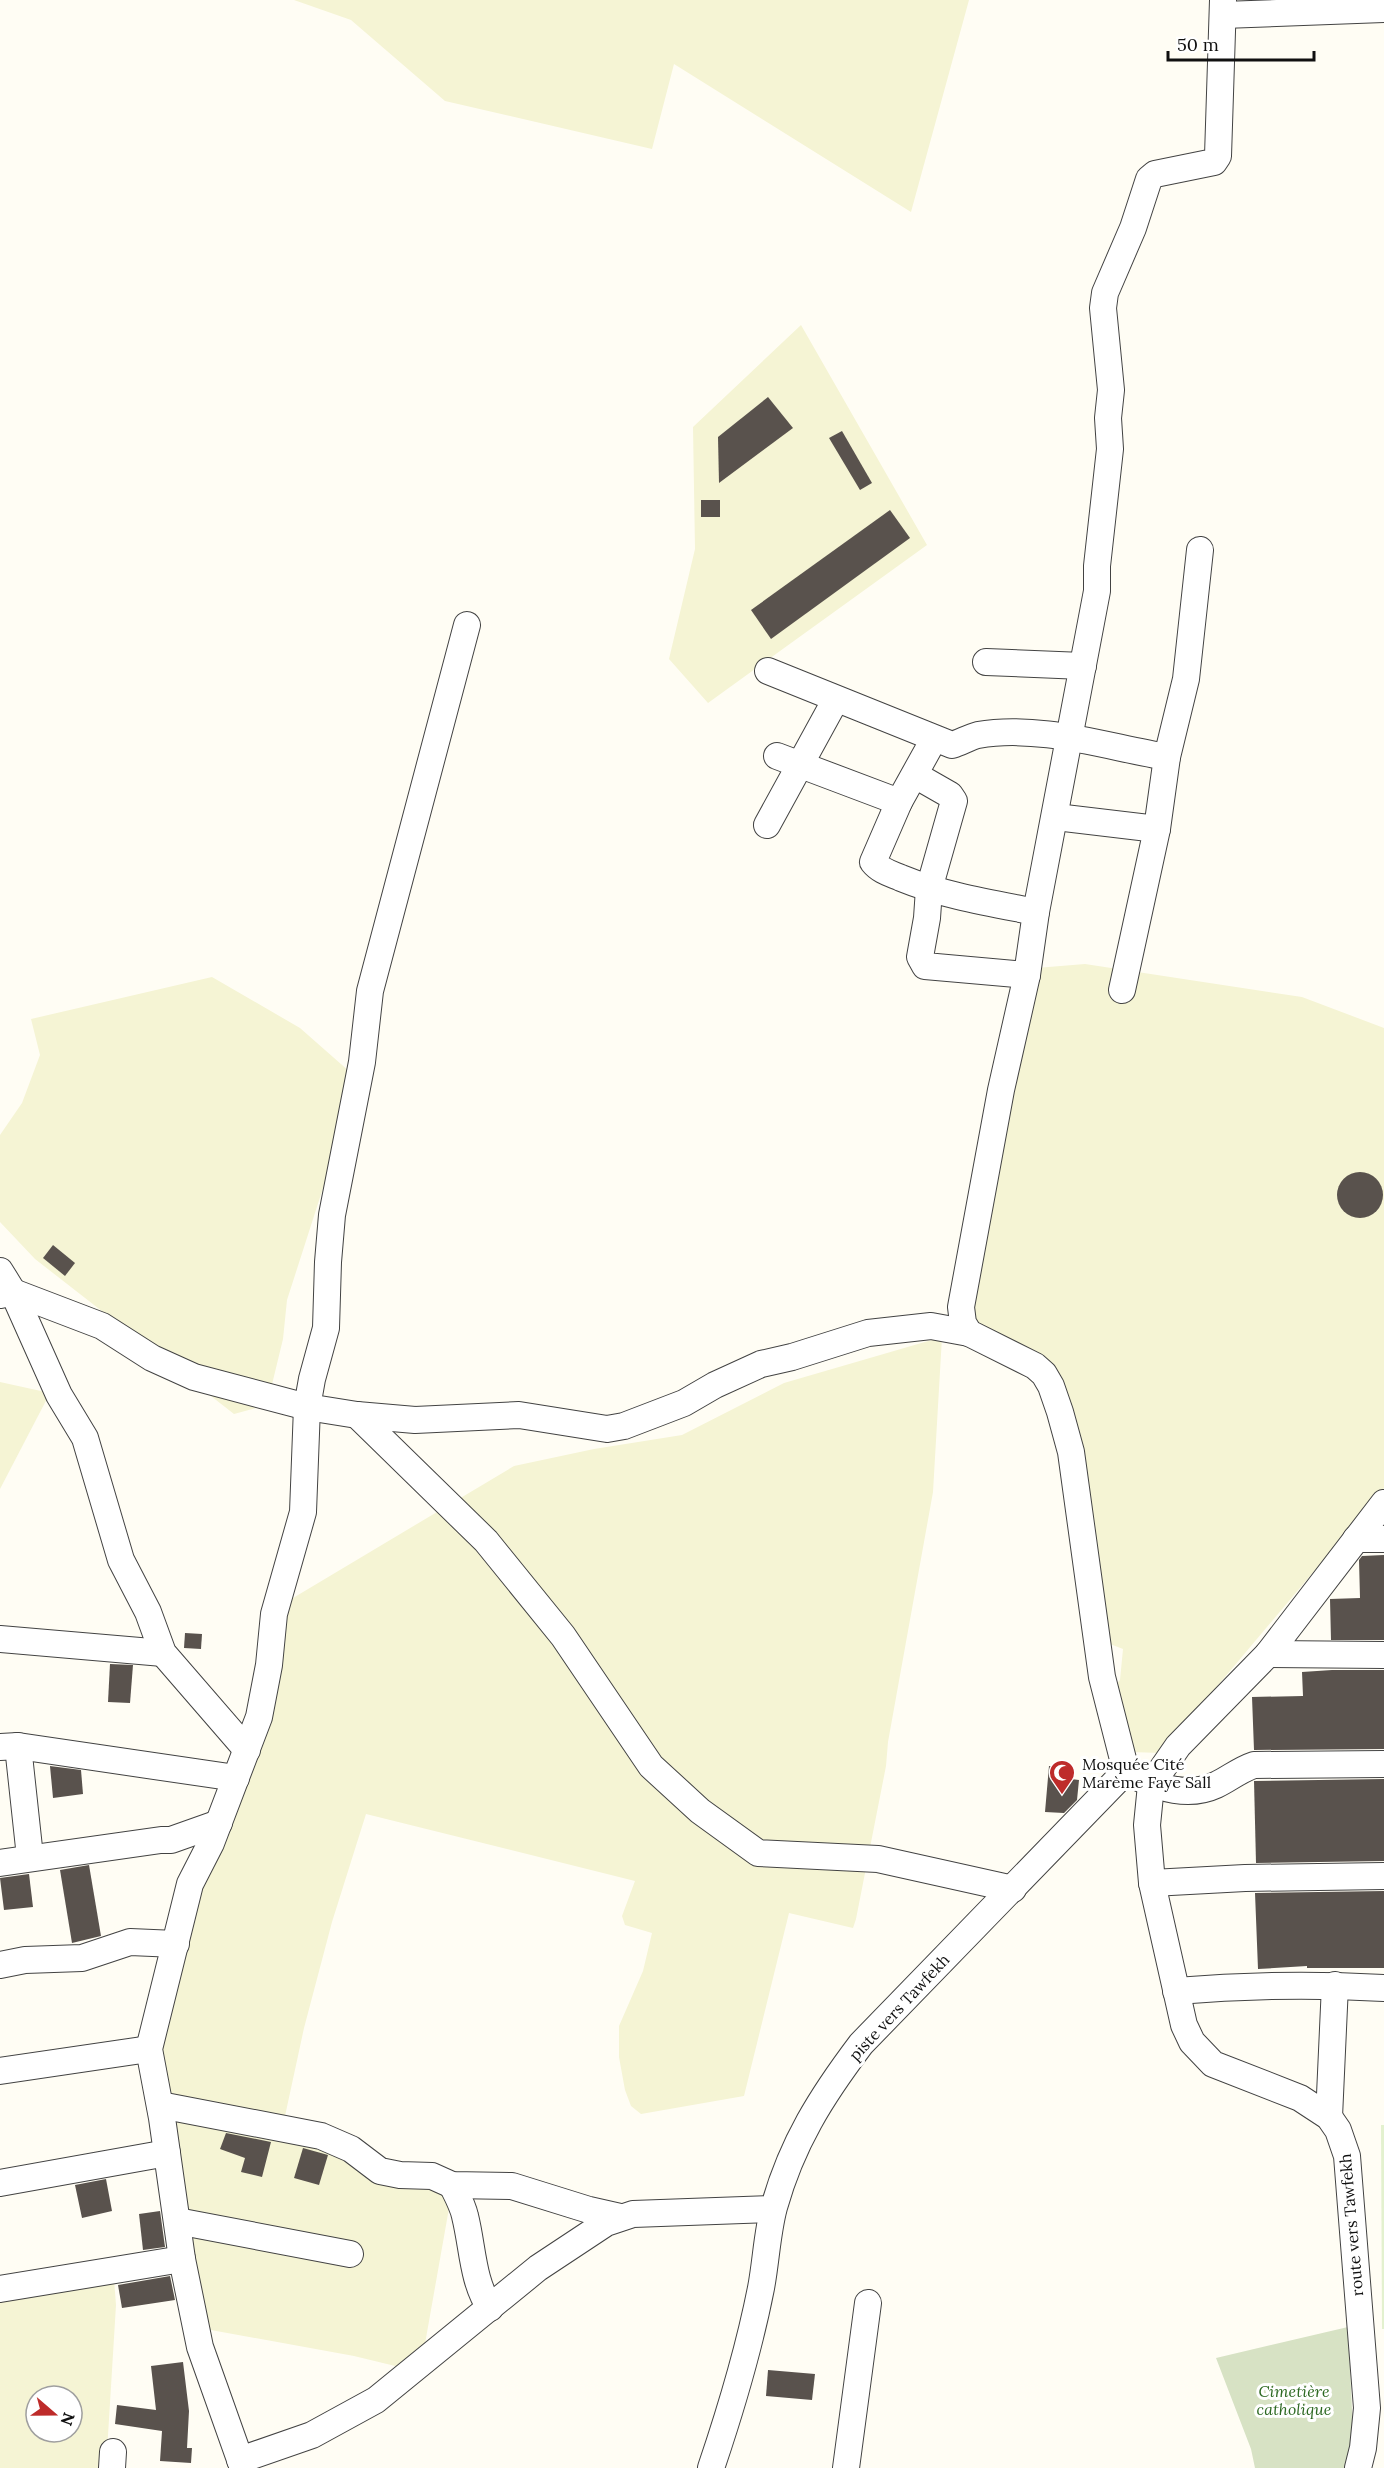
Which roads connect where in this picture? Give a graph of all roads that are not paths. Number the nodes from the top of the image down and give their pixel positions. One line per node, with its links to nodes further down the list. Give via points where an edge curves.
1 (1223, 8): 2 (street); 6 (street, via 1218,156 1214,162 1149,178 1105,293 1110,449 1097,591)
2 (1384, 9)
3 (1200, 550): 12 (street, via 1186,679)
4 (467, 625): 25 (street, via 370,991 362,1062 332,1215 326,1328)
5 (986, 662): 6 (street)
6 (1083, 666): 9 (street)
7 (768, 671): 8 (street)
8 (836, 699): 10 (street); 13 (street)
9 (1069, 738): 10 (street, via 1020,732 977,735 952,745); 12 (street); 16 (street)
10 (934, 739): 14 (street)
11 (777, 756): 13 (street)
12 (1167, 758): 18 (street)
13 (801, 765): 15 (street); 17 (street)
14 (915, 776): 15 (street); 19 (street, via 954,801)
15 (899, 802): 19 (street, via 873,862)
16 (1056, 817): 18 (street); 20 (street)
17 (767, 825)
18 (1157, 828): 22 (street)
19 (928, 889): 20 (street); 21 (street, via 921,963)
20 (1036, 912): 21 (street)
21 (1027, 975): 24 (street, via 1001,1090 961,1307)
22 (1122, 990)
23 (4, 1286): 25 (street, via 102,1326 152,1358 194,1377); 31 (street, via 47,1364 59,1395 86,1438 121,1560 148,1612)
24 (969, 1333): 26 (street, via 931,1326 868,1333 761,1364 684,1403 607,1429 519,1415 415,1420); 37 (street, via 1035,1366 1051,1386 1071,1452 1102,1677)
25 (307, 1407): 26 (street); 35 (street, via 303,1512 274,1614 259,1717)
26 (357, 1415): 47 (street, via 486,1541 563,1636 651,1766 700,1810 758,1853 878,1859)
27 (1384, 1503): 28 (street)
28 (1356, 1539): 29 (street); 32 (street)
29 (1384, 1539)
30 (0, 1639): 31 (street)
31 (163, 1653): 35 (street)
32 (1268, 1654): 33 (street); 39 (street, via 1178,1746)
33 (1384, 1654)
34 (9, 1746): 38 (street); 42 (street)
35 (247, 1750): 38 (street)
36 (1384, 1764): 39 (street, via 1254,1765 1208,1789 1179,1791)
37 (1126, 1771): 39 (street); 47 (street, piste vers Tawfekh)
38 (236, 1778): 40 (street)
39 (1150, 1785): 45 (street, route vers Tawfekh, via 1147,1825)
40 (219, 1823): 41 (street); 46 (street)
41 (171, 1840): 42 (street); 46 (street, via 183,1853)
42 (30, 1857): 43 (street)
43 (0, 1863)
44 (1384, 1876): 45 (street)
45 (1152, 1883): 52 (street, route vers Tawfekh)
46 (190, 1884): 48 (street)
47 (1013, 1888): 60 (street, piste vers Tawfekh, via 861,2044 826,2090 810,2116)
48 (176, 1944): 49 (street, via 130,1942 82,1958); 53 (street)
49 (0, 1965)
50 (1335, 1985): 51 (street); 52 (street); 56 (street)
51 (1384, 1988)
52 (1176, 1990): 56 (street, route vers Tawfekh, via 1192,2043 1213,2064 1300,2097)
53 (149, 2049): 54 (street); 55 (street)
54 (0, 2071)
55 (160, 2104): 57 (street); 59 (street, via 321,2136 351,2149 380,2171 432,2176)
56 (1329, 2117): 68 (street, route vers Tawfekh, via 1347,2156)
57 (167, 2153): 58 (street); 62 (street)
58 (0, 2183)
59 (452, 2186): 61 (street, via 512,2186); 67 (street, via 465,2214 472,2260 482,2296)
60 (773, 2209): 61 (street); 70 (street, piste vers Tawfekh, via 748,2344)
61 (620, 2217): 67 (street, via 538,2268)
62 (177, 2221): 63 (street); 64 (street)
63 (350, 2254)
64 (182, 2259): 65 (street); 69 (street, via 200,2347)
65 (0, 2289)
66 (868, 2303): 71 (street)
67 (490, 2308): 69 (street, via 376,2400 312,2435)
68 (1375, 2406): 72 (street, route vers Tawfekh)
69 (242, 2464)
70 (711, 2468)
71 (846, 2468)
72 (1358, 2468)

